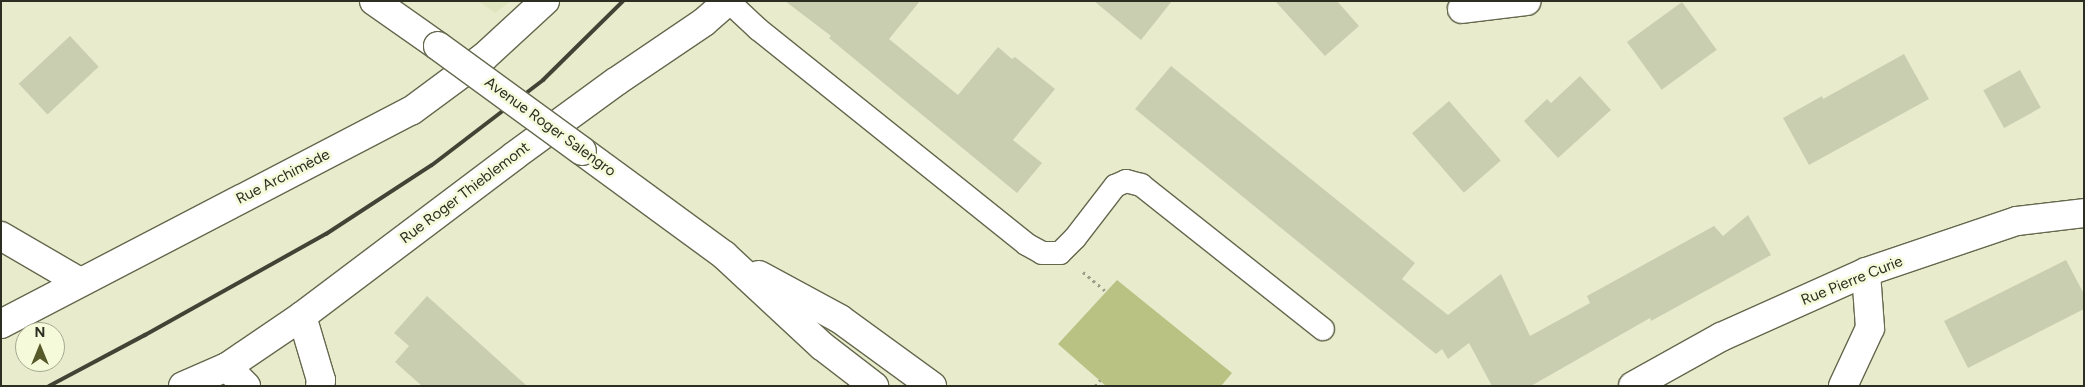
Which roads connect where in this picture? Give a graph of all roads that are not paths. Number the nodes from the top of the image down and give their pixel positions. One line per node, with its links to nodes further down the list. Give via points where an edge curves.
1 (374, 1): 8 (street, Avenue Roger Salengro, bridge)
2 (545, 1): 10 (street, Rue Archimède, via 484,57 411,111)
3 (728, 1): 11 (street, Rue Roger Thieblemont, via 704,22 514,156); 13 (lane, via 758,29 1026,244 1042,253 1060,253 1115,186 1126,181 1141,185)
4 (1527, 1): 5 (street)
5 (1462, 9)
6 (2084, 213): 9 (street, Rue Pierre Curie, via 2017,221)
7 (1, 236): 10 (street)
8 (724, 255): 17 (street, Avenue Roger Salengro, via 822,346); 18 (street, Avenue Roger Salengro, via 840,319)
9 (1866, 272): 19 (street, Rue Pierre Curie, via 1721,337); 20 (street, via 1870,328)
10 (80, 282): 12 (street, Rue Archimède)
11 (302, 316): 14 (street, Rue Roger Thieblemont); 16 (street)
12 (1, 324)
13 (1322, 329)
14 (236, 376): 15 (street, Rue Roger Thieblemont)
15 (183, 386)
16 (320, 386)
17 (874, 386)
18 (932, 386)
19 (1633, 386)
20 (1844, 386)

